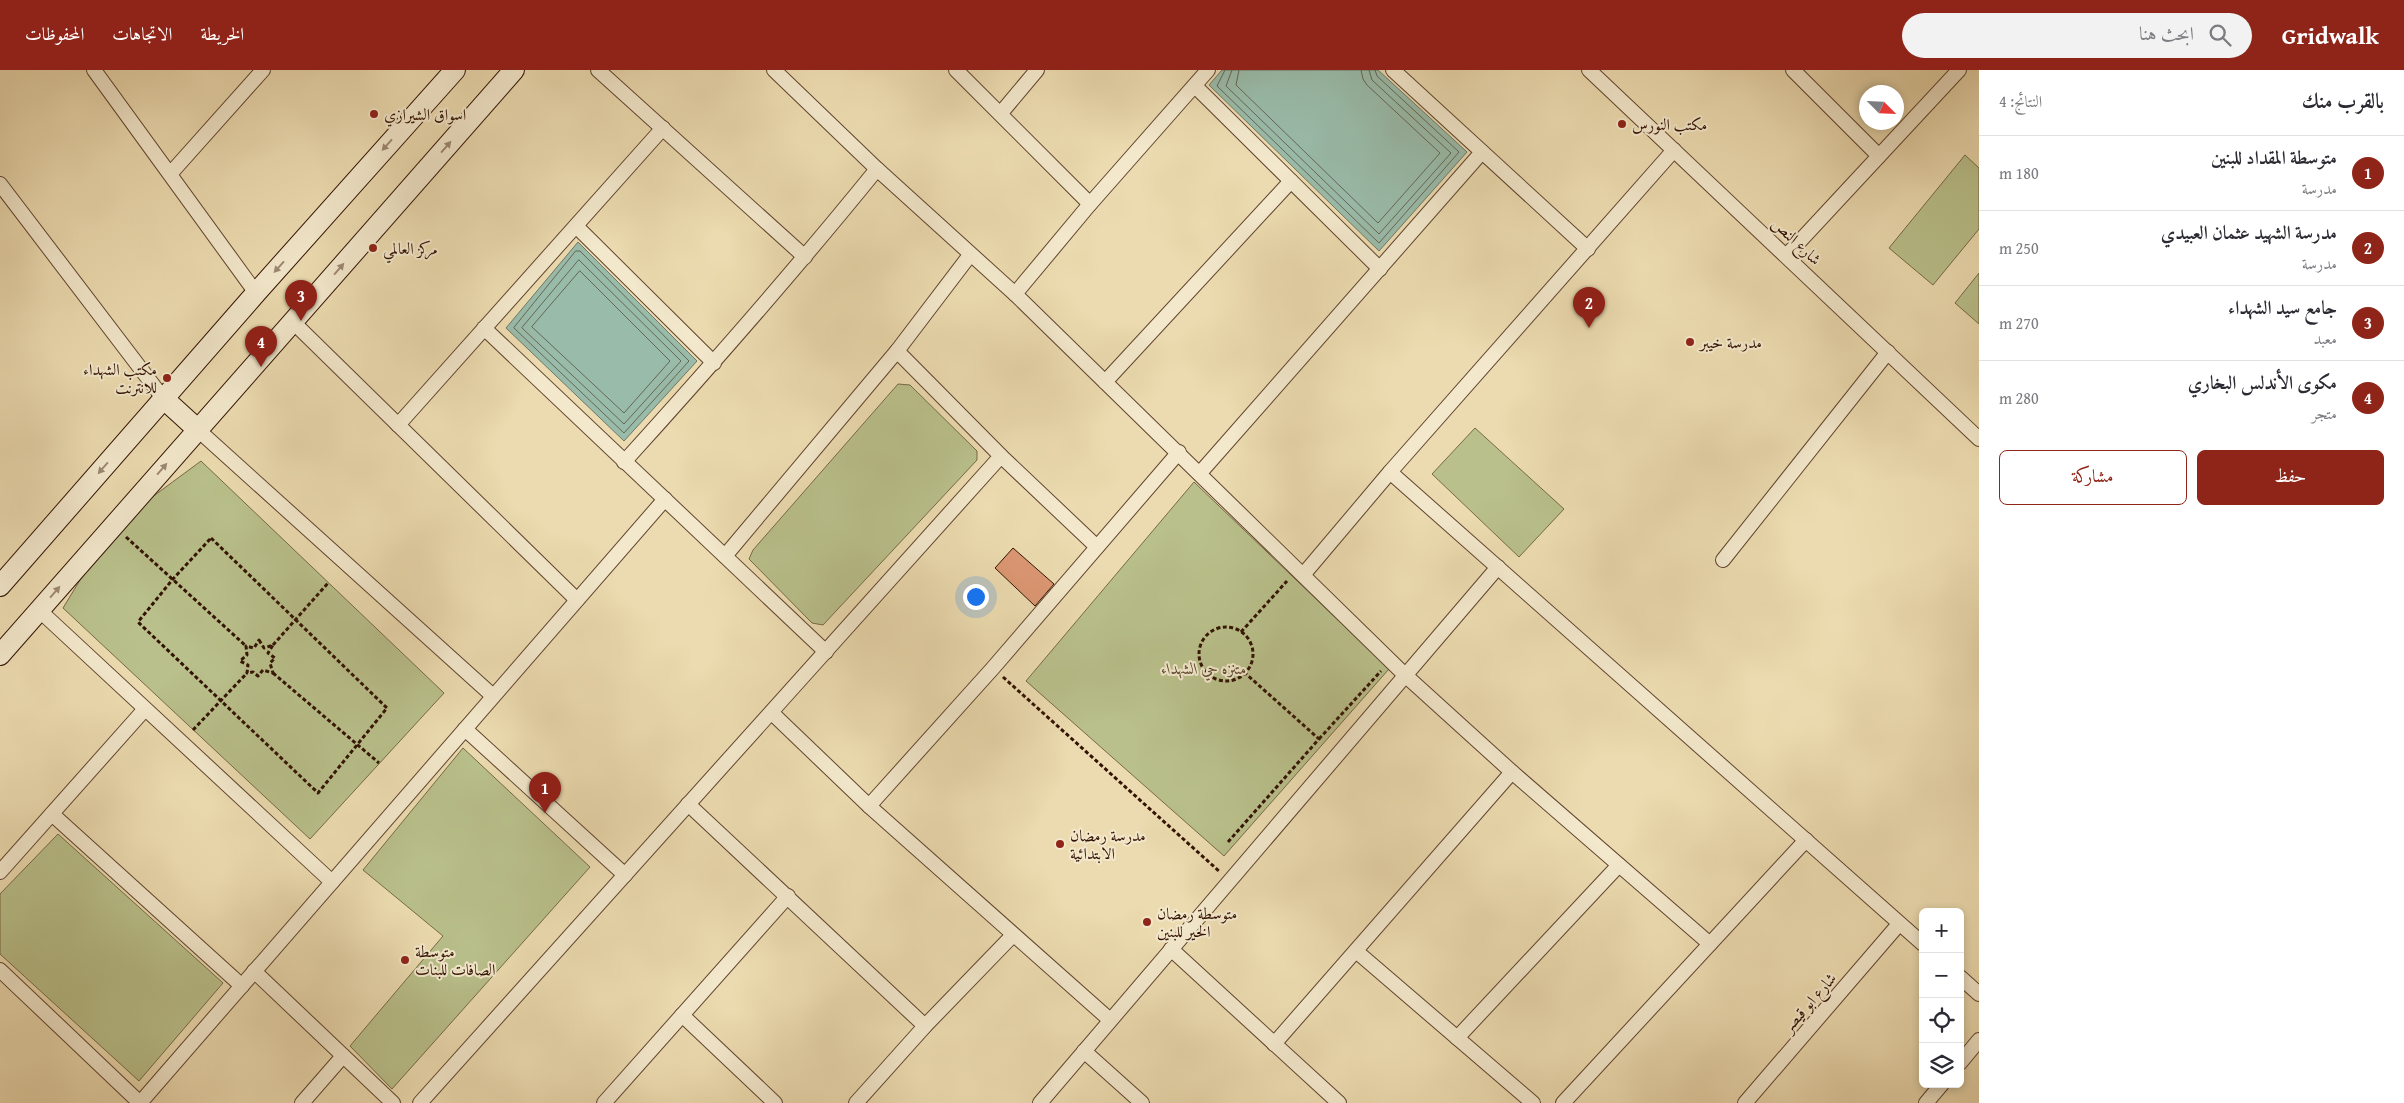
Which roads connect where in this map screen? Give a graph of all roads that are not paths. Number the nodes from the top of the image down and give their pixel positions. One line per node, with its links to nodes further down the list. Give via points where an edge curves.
1 (94, 70): 21 (street)
2 (263, 70): 21 (street)
3 (455, 70): 31 (main road, one-way to 31)
4 (514, 70): 33 (main road, one-way to 4)
5 (598, 70): 16 (street)
6 (774, 70): 20 (street)
7 (956, 70): 15 (street)
8 (1037, 70): 15 (street)
9 (1208, 70): 14 (street)
10 (1393, 70): 18 (street)
11 (1589, 70): 17 (street, شارع النص)
12 (1793, 70): 19 (street)
13 (1959, 70): 19 (street)
14 (1194, 86): 22 (street); 24 (street)
15 (1001, 113): 24 (street)
16 (662, 128): 25 (street); 29 (street)
17 (1674, 150): 26 (street); 28 (street, شارع النص)
18 (1482, 152): 26 (street); 30 (street)
19 (1879, 156): 28 (street)
20 (878, 169): 27 (street); 29 (street)
21 (171, 173): 31 (street)
22 (1291, 180): 30 (street); 38 (street)
23 (0, 184): 39 (street)
24 (1090, 204): 32 (street)
25 (576, 226): 34 (street); 37 (street)
26 (1588, 249): 46 (street)
27 (970, 255): 32 (street); 35 (street)
28 (1787, 255): 36 (street, شارع النص)
29 (805, 257): 37 (street)
30 (1380, 269): 47 (street)
31 (256, 292): 39 (main road)
32 (1015, 294): 38 (street)
33 (293, 322): 40 (street); 41 (main road)
34 (484, 328): 40 (street); 45 (street)
35 (897, 351): 44 (street); 50 (street)
36 (1888, 352): 42 (street, شارع النص); 51 (street)
37 (714, 363): 45 (street)
38 (1105, 382): 43 (street)
39 (163, 398): 41 (main road); 54 (main road, one-way to 54)
40 (398, 425): 55 (street)
41 (197, 430): 56 (main road, one-way to 41); 60 (street)
42 (1979, 439)
43 (1179, 452): 47 (street); 49 (street)
44 (1001, 456): 49 (street); 57 (street)
45 (624, 462): 48 (street)
46 (1390, 472): 52 (street); 53 (street)
47 (1200, 473): 53 (street)
48 (665, 499): 50 (street); 55 (street)
49 (1097, 547): 66 (street)
50 (725, 556): 57 (street)
51 (1723, 560)
52 (1498, 567): 59 (street); 68 (street)
53 (1301, 572): 59 (street)
54 (0, 586)
55 (577, 600): 60 (street)
56 (39, 610): 58 (main road); 61 (street)
57 (826, 652): 62 (street)
58 (0, 654)
59 (1405, 675): 64 (street); 78 (street)
60 (493, 696): 63 (street)
61 (145, 709): 67 (street); 72 (street)
62 (772, 713): 65 (street); 66 (street)
63 (465, 729): 71 (street); 72 (street)
64 (1512, 772): 69 (street); 79 (street)
65 (688, 804): 71 (street); 73 (street)
66 (869, 806): 75 (street)
67 (52, 814): 70 (street); 83 (street)
68 (1806, 840): 74 (street); 77 (street)
69 (1620, 865): 77 (street); 88 (street)
70 (0, 872)
71 (625, 875): 98 (street)
72 (332, 882): 81 (street)
73 (788, 896): 85 (street); 87 (street)
74 (1900, 924): 76 (street); 107 (street, شارع ابو قيصر)
75 (1013, 935): 86 (street); 87 (street)
76 (1919, 941)
77 (1710, 944): 106 (street)
78 (1171, 949): 86 (street); 90 (street)
79 (1356, 951): 88 (street); 90 (street)
80 (0, 970): 95 (street)
81 (254, 971): 83 (street); 92 (street)
82 (1964, 981): 84 (street)
83 (242, 986): 95 (street)
84 (1979, 994)
85 (682, 1015): 99 (street); 100 (street)
86 (1110, 1020): 91 (street)
87 (925, 1026): 101 (street)
88 (1457, 1038): 105 (street)
89 (1979, 1040): 93 (street)
90 (1274, 1044): 104 (street)
91 (1084, 1051): 102 (street); 103 (street)
92 (343, 1056): 96 (street); 97 (street)
93 (1964, 1058)
94 (1939, 1088): 108 (street)
95 (140, 1103)
96 (302, 1103)
97 (393, 1103)
98 (420, 1103)
99 (604, 1103)
100 (775, 1103)
101 (856, 1103)
102 (1040, 1103)
103 (1142, 1103)
104 (1338, 1103)
105 (1533, 1103)
106 (1563, 1103)
107 (1745, 1103)
108 (1926, 1103)

